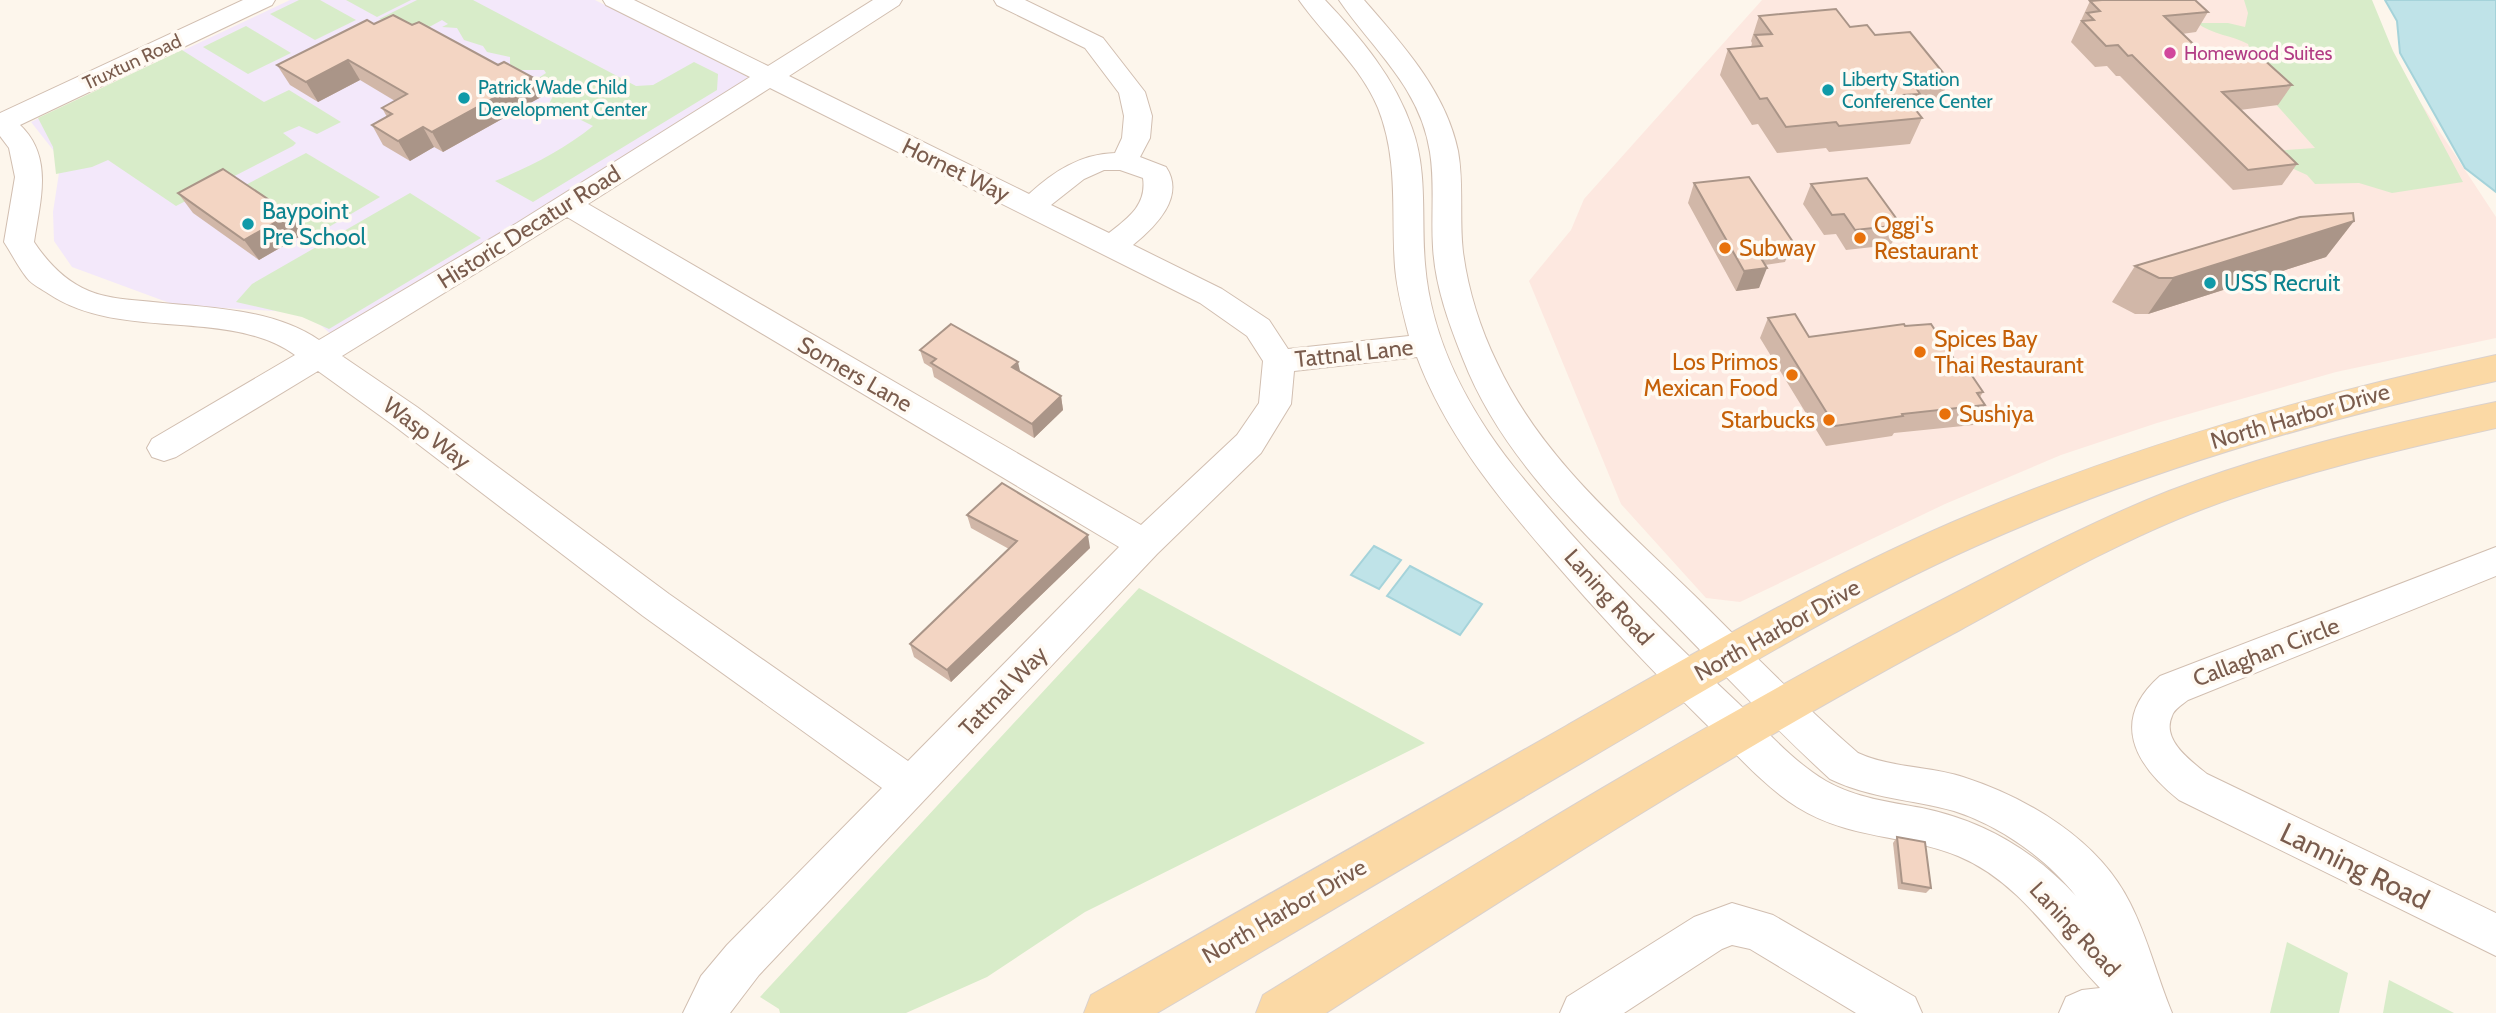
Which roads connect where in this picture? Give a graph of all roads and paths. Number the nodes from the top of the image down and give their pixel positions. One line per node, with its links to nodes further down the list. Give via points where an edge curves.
1 (615, 0): 7 (street, Hornet Way)
2 (890, 0): 7 (street, Historic Decatur Road)
3 (1006, 0): 9 (street, via 1094,43 1132,92 1138,116 1136,138)
4 (1311, 0): 13 (street, Laning Road, via 1362,55 1399,123 1407,158 1411,276)
5 (1351, 0): 21 (street, Laning Road, via 1401,59 1435,124 1444,152 1448,251 1457,299 1480,362 1511,421 1593,518)
6 (243, 3): 8 (street, Truxtun Road)
7 (770, 77): 10 (street, Historic Decatur Road); 11 (street, Hornet Way)
8 (1, 123): 14 (street, Wasp Way, via 24,146 31,173 19,242 39,273 80,300 131,312 225,320 273,330)
9 (1124, 161): 11 (street, via 1101,161 1066,176); 12 (street, via 1157,173 1161,188 1149,214)
10 (566, 204): 14 (street, Historic Decatur Road); 19 (street, Somers Lane)
11 (1031, 207): 12 (street, Hornet Way)
12 (1112, 247): 15 (street, Hornet Way, via 1211,296 1258,328)
13 (1428, 345): 15 (street, Tattnal Lane); 22 (street, Laning Road, via 1464,420 1503,477)
14 (319, 354): 18 (street, Historic Decatur Road); 25 (street, Wasp Way, via 656,605)
15 (1279, 361): 19 (street, Tattnal Way, via 1275,404 1249,444)
16 (2495, 368): 21 (main road, North Harbor Drive, via 2288,417 2101,478 1911,559)
17 (2496, 415): 23 (main road, North Harbor Drive, via 2324,453 2183,501 1961,609)
18 (164, 449)
19 (1144, 544): 25 (street, Tattnal Way)
20 (2496, 561): 26 (street, Callaghan Circle, via 2164,695 2151,718 2156,749 2175,774)
21 (1731, 655): 22 (main road, North Harbor Drive); 23 (street, Laning Road)
22 (1686, 679): 24 (street, Laning Road); 30 (main road, North Harbor Drive)
23 (1782, 706): 24 (main road, North Harbor Drive); 28 (street, Laning Road, via 1855,772 1980,800 2026,825 2058,850 2101,894 2114,915)
24 (1739, 730): 28 (street, Laning Road, via 1785,775 1815,796 1856,815 1963,839 2021,871 2052,899); 31 (main road, North Harbor Drive)
25 (912, 786): 29 (street, Tattnal Way, via 743,960)
26 (2213, 797): 27 (street, Lanning Road)
27 (2496, 935)
28 (2146, 1009): 34 (street)
29 (706, 1013)
30 (1109, 1013)
31 (1282, 1013)
32 (1583, 1013): 33 (street, via 1709,932 1731,924 1775,939)
33 (1899, 1013)
34 (2082, 1013)

